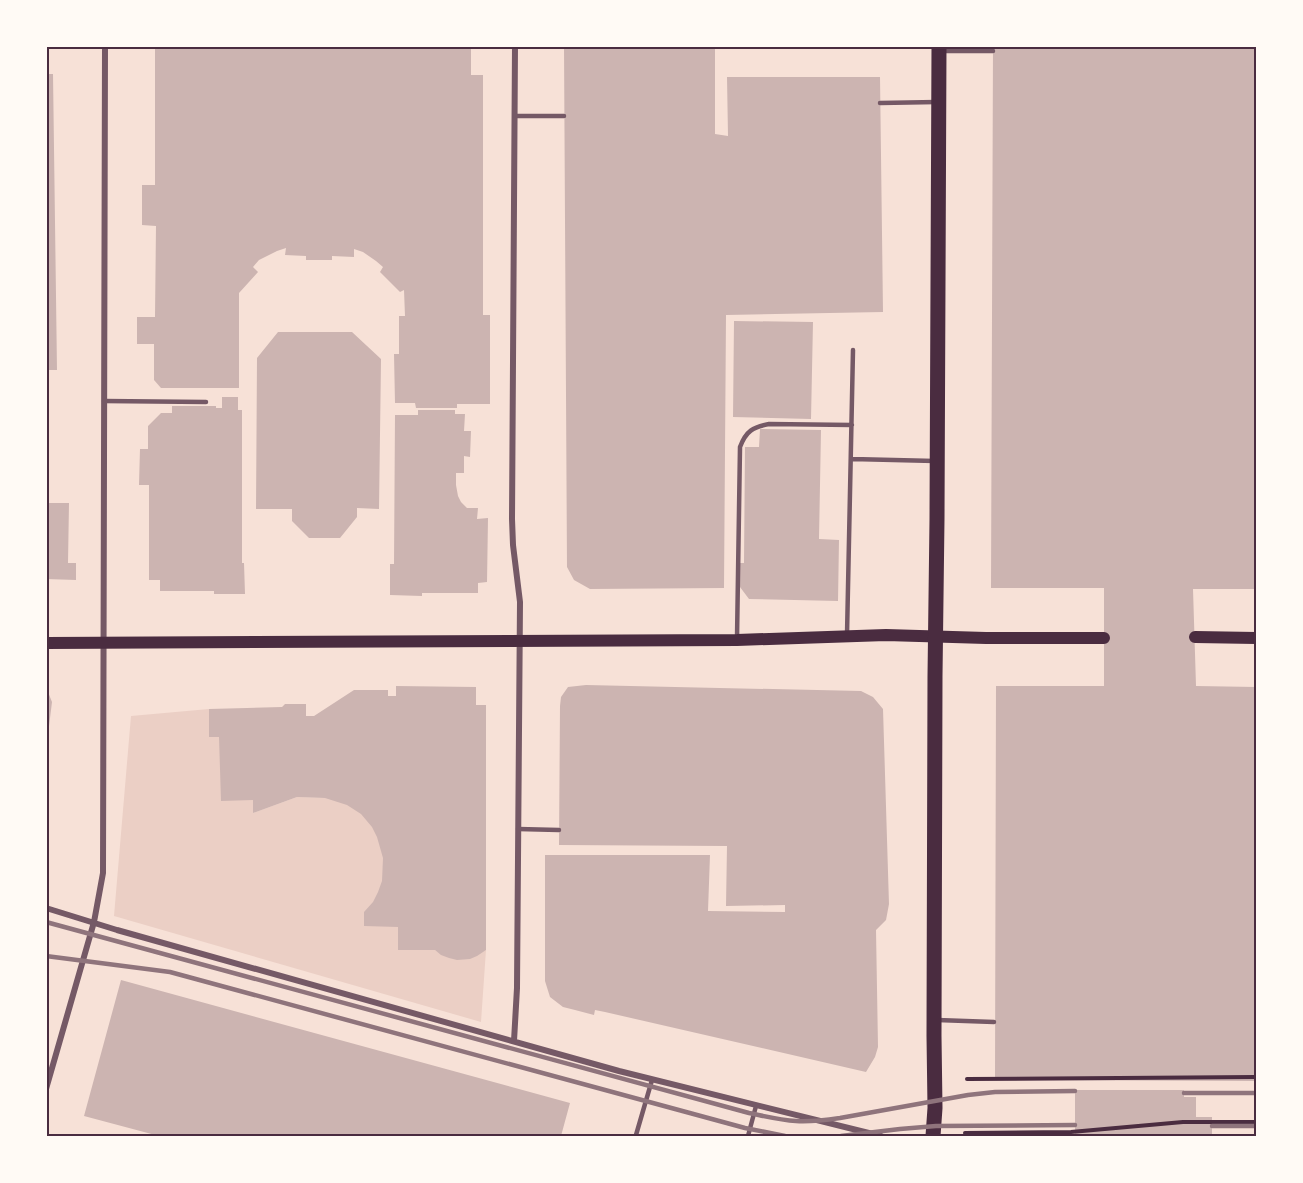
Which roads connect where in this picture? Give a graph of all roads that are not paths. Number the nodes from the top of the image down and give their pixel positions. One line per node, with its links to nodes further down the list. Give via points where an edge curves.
1 (105, 46): 10 (street)
2 (515, 46): 7 (street)
3 (939, 49): 4 (lane); 5 (main road)
4 (993, 51)
5 (938, 102): 6 (lane); 14 (main road)
6 (880, 103)
7 (515, 116): 8 (lane); 21 (street, via 512,519)
8 (564, 116)
9 (853, 350): 12 (lane)
10 (104, 401): 11 (lane); 23 (street)
11 (206, 402)
12 (852, 426): 13 (lane); 20 (lane, via 769,424 758,426 743,439)
13 (852, 459): 14 (lane); 15 (lane)
14 (938, 461): 16 (main road)
15 (847, 636): 16 (main road); 20 (main road)
16 (936, 636): 18 (main road); 28 (main road)
17 (1195, 637): 19 (main road)
18 (1104, 638)
19 (1257, 638)
20 (737, 640): 21 (main road)
21 (520, 641): 23 (main road); 24 (street)
22 (46, 642): 23 (main road)
23 (103, 643): 27 (street, via 104,873)
24 (518, 829): 25 (lane); 30 (street)
25 (559, 830)
26 (46, 908): 27 (street)
27 (94, 922): 30 (street); 32 (street)
28 (935, 1020): 29 (lane); 37 (main road)
29 (994, 1022)
30 (514, 1041): 31 (street)
31 (652, 1080): 33 (street); 34 (lane)
32 (46, 1089)
33 (756, 1106): 35 (lane); 36 (street)
34 (636, 1136)
35 (748, 1137)
36 (881, 1137)
37 (933, 1137)

